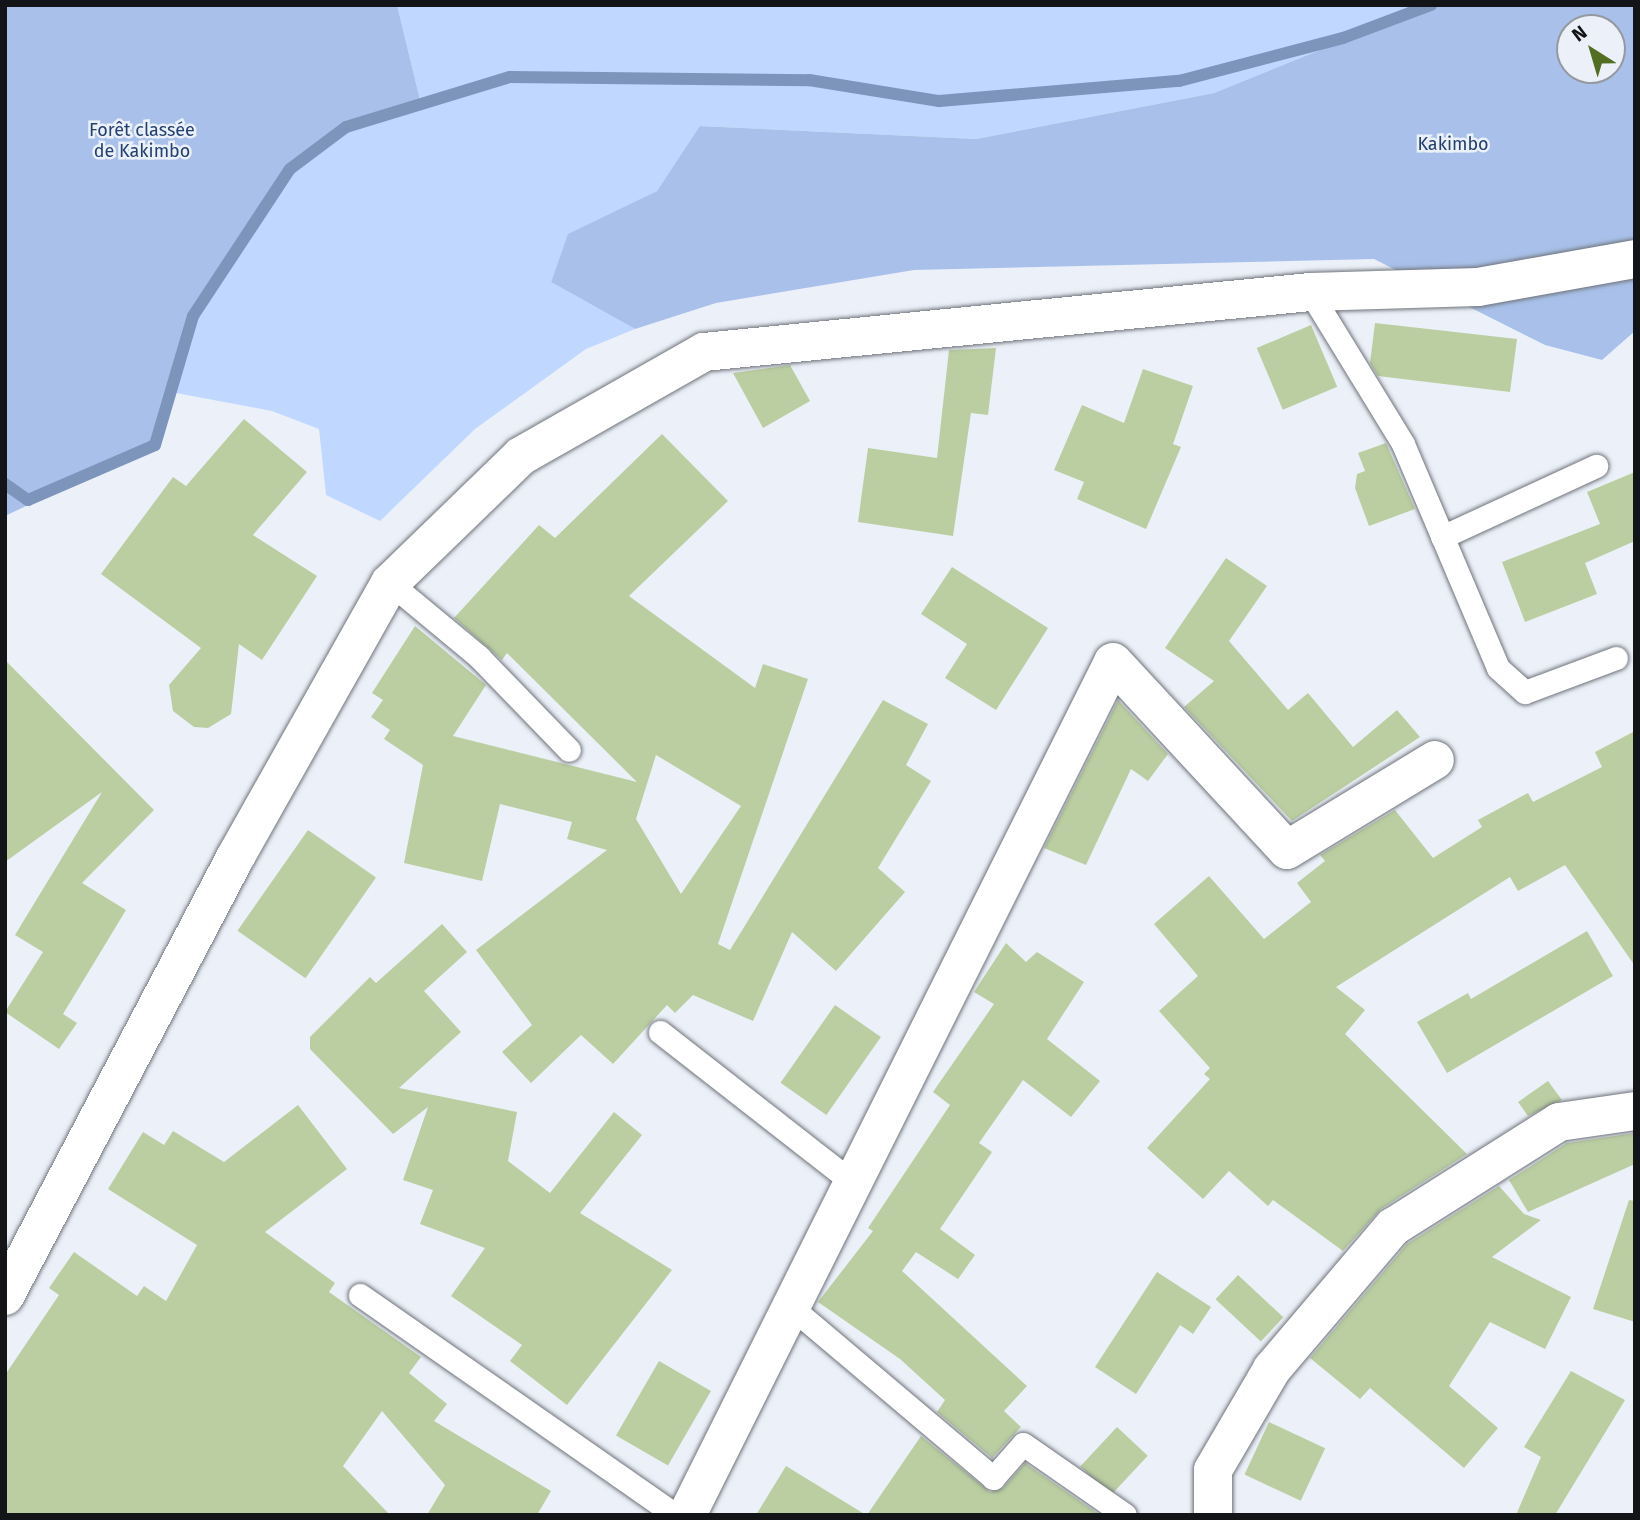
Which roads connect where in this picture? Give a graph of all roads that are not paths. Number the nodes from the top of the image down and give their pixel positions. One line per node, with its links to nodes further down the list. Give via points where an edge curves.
1 (1635, 259): 2 (street, via 1478,287)
2 (1310, 292): 4 (lane, via 1403,444); 5 (street, via 704,352 521,456)
3 (1596, 466): 4 (lane)
4 (1442, 537): 6 (lane, via 1498,668 1525,692)
5 (390, 583): 7 (lane, via 479,657); 13 (street, via 236,856)
6 (1616, 658)
7 (569, 750)
8 (1435, 760): 11 (street, via 1287,850 1114,662)
9 (660, 1032): 11 (lane)
10 (1635, 1111): 18 (street, via 1559,1122 1393,1227 1272,1369 1213,1470)
11 (852, 1183): 14 (street)
12 (360, 1295): 15 (lane)
13 (5, 1296)
14 (791, 1307): 16 (street); 17 (lane, via 993,1478 1023,1444)
15 (675, 1515)
16 (687, 1515)
17 (1125, 1515)
18 (1213, 1515)

